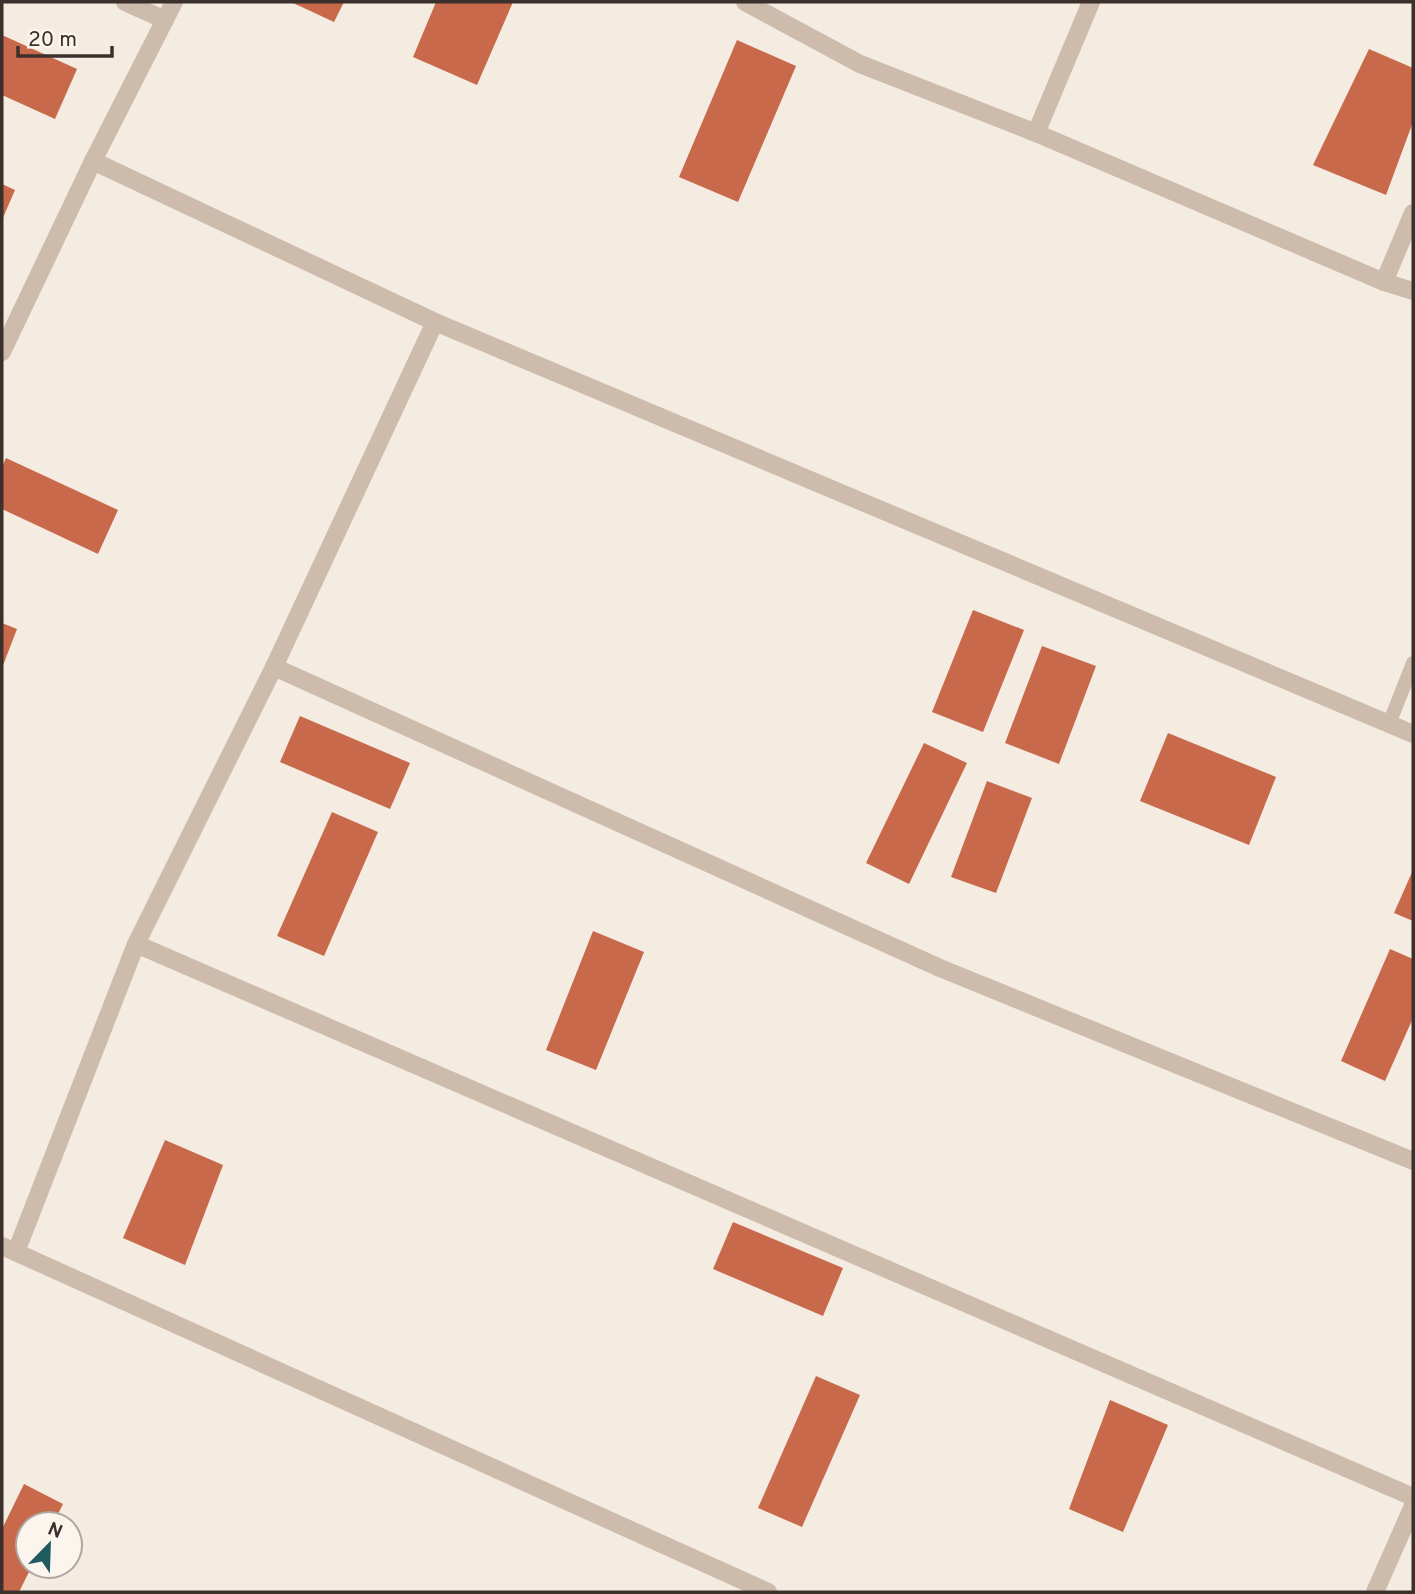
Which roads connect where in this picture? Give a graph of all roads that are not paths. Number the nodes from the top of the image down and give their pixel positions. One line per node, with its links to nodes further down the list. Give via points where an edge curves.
1 (125, 2): 5 (street)
2 (174, 2): 5 (street)
3 (745, 2): 6 (street, via 860,64)
4 (1091, 2): 6 (street)
5 (165, 20): 7 (street)
6 (1036, 133): 9 (street)
7 (93, 161): 11 (street); 12 (street)
8 (1413, 213): 9 (street)
9 (1384, 282): 10 (street)
10 (1413, 291)
11 (435, 322): 14 (street); 15 (street)
12 (2, 352)
13 (1413, 663): 15 (lane)
14 (274, 667): 17 (street); 18 (street, via 940,968)
15 (1390, 724): 16 (street)
16 (1413, 734)
17 (136, 944): 19 (street); 20 (street)
18 (1413, 1161)
19 (9, 1249): 22 (street)
20 (1413, 1497)
21 (1413, 1506): 23 (street)
22 (768, 1592)
23 (1376, 1592)

